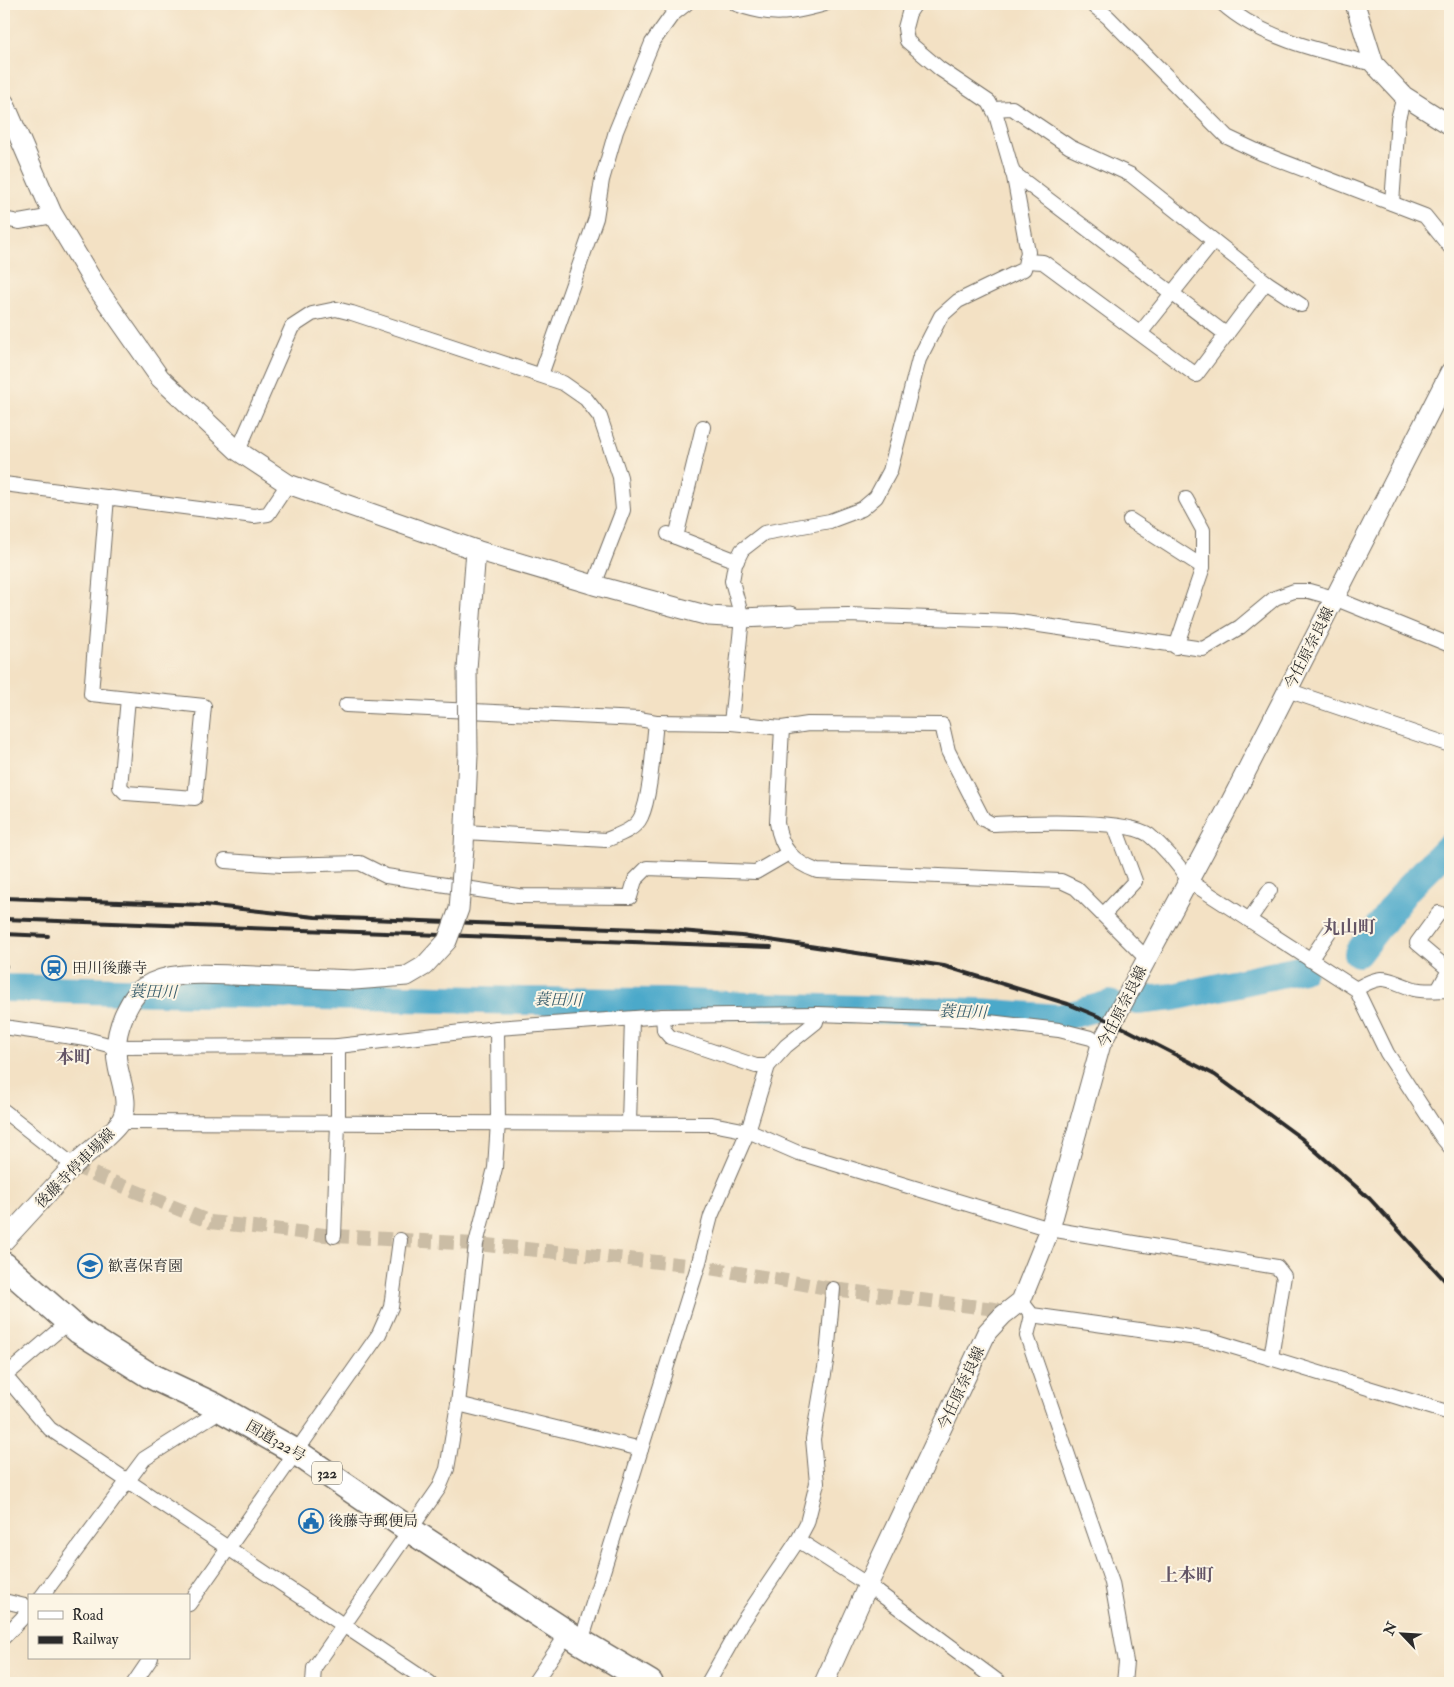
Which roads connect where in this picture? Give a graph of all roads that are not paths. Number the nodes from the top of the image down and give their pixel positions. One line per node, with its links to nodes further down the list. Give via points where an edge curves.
1 (686, 4): 26 (street, via 672,15 652,43 616,131 602,180 596,218)
2 (736, 4): 3 (street, via 770,14)
3 (825, 4)
4 (915, 4): 11 (street, via 908,13 907,41 940,69 989,102)
5 (1092, 4): 14 (street, via 1227,138)
6 (1223, 4): 8 (street, via 1236,16 1308,49)
7 (1355, 4): 8 (street)
8 (1374, 64): 9 (street)
9 (1404, 96): 12 (street); 14 (street, via 1398,119)
10 (4, 102): 15 (street)
11 (993, 109): 13 (street); 17 (street, via 1012,108 1070,147 1131,175)
12 (1450, 125)
13 (1012, 172): 19 (street, via 1028,252); 21 (street)
14 (1392, 203): 18 (street, via 1425,216)
15 (53, 216): 16 (street, via 19,222); 28 (street, via 97,288 160,378)
16 (4, 219)
17 (1214, 241): 20 (street); 21 (street)
18 (1450, 246)
19 (1026, 261): 23 (street, via 1043,262); 35 (street, via 1024,269 958,301 941,316 919,359 890,471 876,497 862,509 830,520 764,533 742,550)
20 (1266, 282): 22 (street); 24 (street)
21 (1172, 293): 23 (street); 24 (street)
22 (1301, 305)
23 (1141, 332): 24 (street, via 1196,375)
24 (1227, 335)
25 (1450, 372): 38 (street, 今任原奈良線)
26 (541, 375): 28 (street, via 352,313 336,309 312,314 292,327); 37 (street, via 563,383 586,399 600,417 620,478 623,510)
27 (704, 428): 35 (street, via 672,536)
28 (238, 451): 30 (street)
29 (4, 484): 31 (street)
30 (288, 484): 31 (street, via 268,514 254,516); 34 (street)
31 (108, 497): 44 (street, via 91,694)
32 (1186, 499): 36 (street, via 1203,530)
33 (1130, 520): 36 (street)
34 (476, 550): 37 (street); 51 (street, 後藤寺停車場線, bridge, via 467,669)
35 (737, 561): 40 (street, via 732,581)
36 (1203, 567): 42 (street)
37 (594, 585): 40 (street, via 709,616)
38 (1334, 598): 41 (street); 42 (street, via 1309,591 1294,591 1275,598 1240,627 1203,649); 43 (street, 今任原奈良線)
39 (791, 616): 40 (street); 42 (street, via 1012,621)
40 (742, 618): 47 (street)
41 (1450, 645)
42 (1176, 647)
43 (1287, 690): 49 (street); 54 (street, 今任原奈良線)
44 (128, 698): 44 (street, via 204,706 195,798 126,793 120,787)
45 (346, 704): 46 (street)
46 (656, 722): 47 (street); 51 (street, via 646,800 640,819 624,833 606,840)
47 (730, 723): 48 (street)
48 (782, 728): 50 (street, via 808,724 942,725 948,751 983,819 992,824 1058,821); 52 (street, via 777,823 779,838)
49 (1450, 745)
50 (1115, 827): 54 (street, via 1135,828 1148,834); 57 (street, via 1135,881)
51 (465, 840): 71 (street, 後藤寺停車場線, bridge, via 459,909 447,941 424,966 407,976 354,980 197,974 158,980 143,988 130,1002 120,1026)
52 (787, 854): 53 (street, via 756,872 647,868 635,880 630,897 518,896 386,876 360,863 281,865); 57 (street, via 801,865 817,871 1061,881 1076,888)
53 (226, 861)
54 (1189, 880): 58 (street); 60 (street, 今任原奈良線)
55 (1270, 890): 58 (street)
56 (1439, 913): 63 (street, via 1417,943 1449,970)
57 (1103, 915): 60 (street)
58 (1249, 920): 61 (street)
59 (1331, 929): 61 (street)
60 (1146, 958): 69 (street, 今任原奈良線)
61 (1310, 960): 62 (street)
62 (1356, 989): 63 (street, via 1375,978 1398,981 1416,989); 79 (street, via 1387,1053)
63 (1444, 990)
64 (817, 1014): 65 (street); 69 (street, via 963,1019 1059,1030); 72 (street, via 816,1022 786,1046)
65 (663, 1016): 66 (street); 72 (street, via 664,1030 670,1037 756,1066)
66 (632, 1019): 68 (street); 77 (street)
67 (4, 1027): 71 (street, via 86,1039)
68 (497, 1028): 70 (street); 75 (street)
69 (1101, 1044): 81 (street, 今任原奈良線)
70 (338, 1046): 71 (street); 76 (street)
71 (116, 1048): 74 (street, 後藤寺停車場線, via 124,1085 125,1106)
72 (768, 1066): 78 (street)
73 (4, 1111): 80 (street)
74 (121, 1122): 76 (street); 80 (street, 後藤寺停車場線)
75 (498, 1122): 76 (street); 77 (street); 90 (street, via 495,1168 476,1244)
76 (338, 1123): 82 (street)
77 (630, 1123): 78 (street, via 712,1124)
78 (748, 1131): 81 (street, via 796,1152); 93 (street, via 711,1216)
79 (1450, 1147)
80 (74, 1166): 84 (street, 後藤寺停車場線)
81 (1050, 1229): 87 (street, 今任原奈良線); 89 (street, via 1277,1268 1284,1276)
82 (334, 1236)
83 (400, 1240): 94 (street, via 391,1307 379,1334)
84 (4, 1241)
85 (4, 1264): 88 (highway, 国道322号 / 322)
86 (833, 1289): 97 (street, via 828,1356 813,1439 817,1484 807,1523)
87 (1026, 1308): 89 (street, via 1211,1340); 99 (street, 今任原奈良線, via 1003,1315 988,1332); 117 (street, via 1027,1336 1112,1583 1126,1662)
88 (68, 1322): 91 (highway, 国道322号 / 322, via 149,1375); 95 (street, via 5,1376 50,1428)
89 (1271, 1358): 92 (street)
90 (458, 1404): 93 (street); 96 (street, via 447,1469 439,1488)
91 (221, 1410): 94 (highway, 国道322号 / 322); 95 (street, via 144,1459)
92 (1450, 1413)
93 (641, 1449): 107 (street)
94 (296, 1452): 96 (highway, 国道322号 / 322); 98 (street)
95 (129, 1481): 98 (street); 100 (street)
96 (410, 1530): 105 (street); 107 (highway, 国道322号 / 322)
97 (798, 1540): 99 (street); 114 (street, via 742,1623)
98 (228, 1546): 102 (street); 105 (street)
99 (868, 1585): 115 (street, 今任原奈良線); 116 (street)
100 (44, 1594)
101 (4, 1602): 103 (street)
102 (190, 1603)
103 (28, 1609)
104 (28, 1610): 106 (street)
105 (343, 1624): 110 (street, via 314,1668); 111 (street)
106 (4, 1637)
107 (574, 1637): 112 (street); 113 (highway, 国道322号 / 322)
108 (150, 1660): 109 (street)
109 (134, 1683)
110 (313, 1683)
111 (430, 1683)
112 (534, 1683)
113 (650, 1683)
114 (708, 1683)
115 (824, 1683)
116 (1000, 1683)
117 (1124, 1683)

